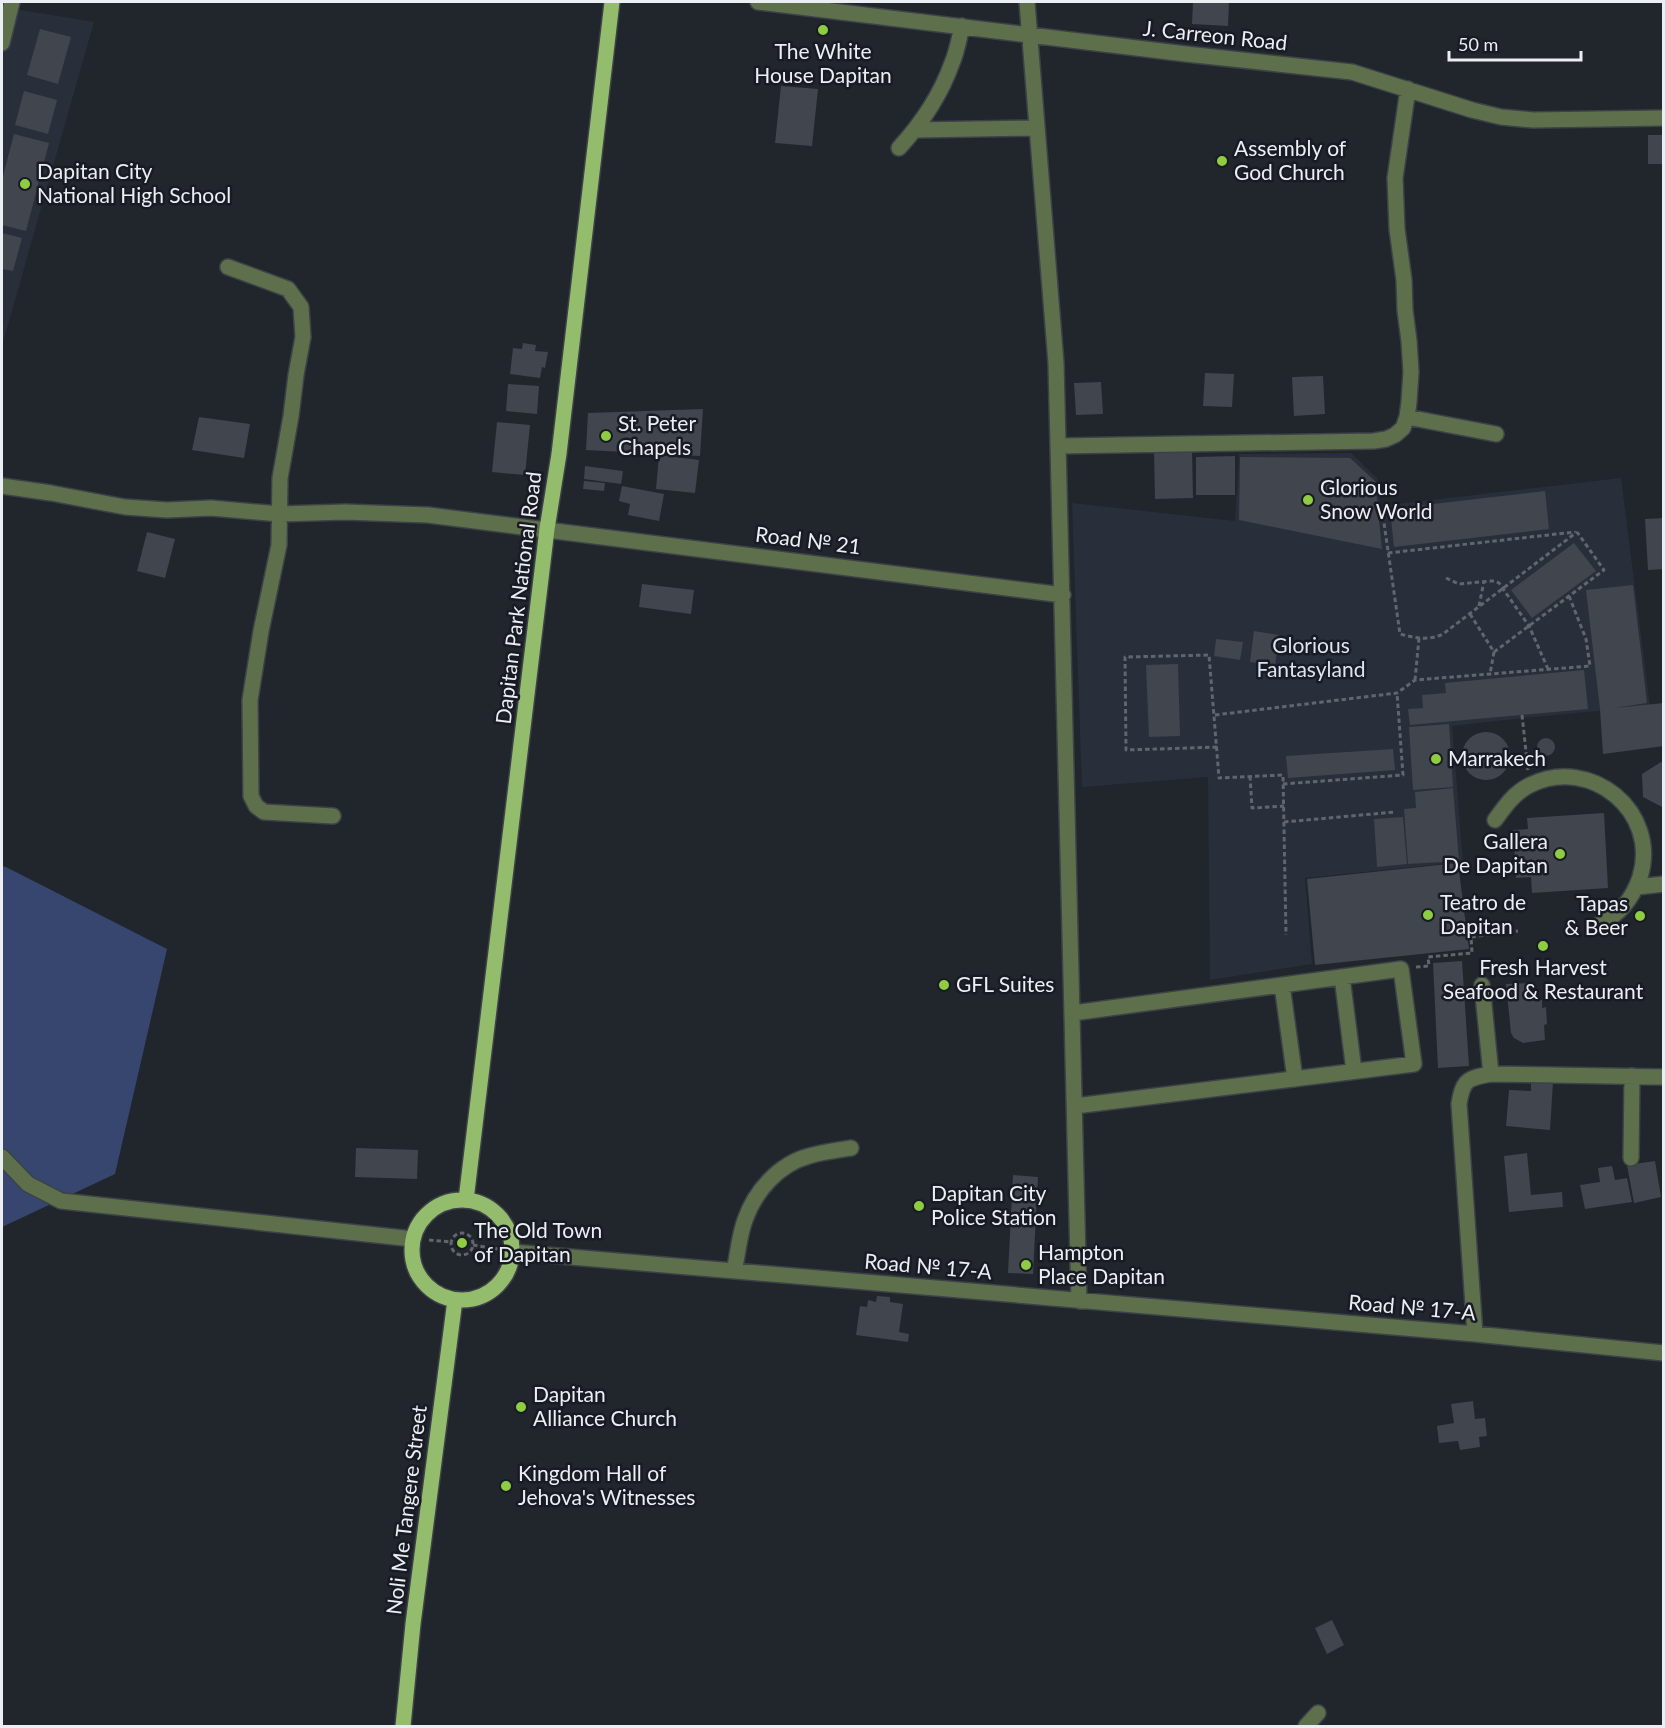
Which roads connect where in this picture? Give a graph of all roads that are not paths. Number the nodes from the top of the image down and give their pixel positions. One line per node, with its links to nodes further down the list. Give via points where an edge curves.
1 (12, 2): 8 (street)
2 (612, 2): 20 (main road, Dapitan Park National Road)
3 (758, 2): 5 (street, J. Carreon Road)
4 (1027, 2): 7 (street)
5 (873, 8): 6 (street, J. Carreon Road)
6 (962, 26): 7 (street, J. Carreon Road); 12 (street, via 942,86)
7 (1029, 35): 9 (street, J. Carreon Road, via 1352,72); 11 (street)
8 (2, 43)
9 (1408, 89): 10 (street, J. Carreon Road, via 1500,117); 15 (street, via 1395,178 1411,372)
10 (1664, 118)
11 (1036, 128): 12 (street); 17 (street, via 1056,363)
12 (916, 130): 13 (street)
13 (899, 148)
14 (228, 267): 19 (street, via 288,289 301,307 303,337 281,469)
15 (1407, 417): 16 (street); 17 (street, via 1395,435 1374,441)
16 (1496, 434)
17 (1058, 446): 21 (street)
18 (2, 486): 19 (street, Road № 21, via 135,508 211,508)
19 (280, 514): 20 (street, Road № 21, via 428,515); 22 (street, via 279,545 250,700 251,796 264,812)
20 (547, 529): 21 (street, Road № 21); 40 (main road, Dapitan Park National Road)
21 (1063, 595): 30 (street)
22 (333, 816)
23 (1495, 820): 25 (street, via 1509,800 1529,785 1550,778 1592,781 1612,791 1638,824 1643,867)
24 (1664, 884): 25 (street)
25 (1637, 887): 26 (street, via 1625,905)
26 (1600, 924)
27 (1342, 976): 28 (street); 31 (street); 31 (street, via 1401,969 1414,1064)
28 (1282, 985): 30 (street); 35 (street)
29 (1482, 986): 32 (street)
30 (1073, 1013): 36 (street)
31 (1354, 1071): 35 (street)
32 (1491, 1074): 33 (street); 46 (street, via 1473,1077 1461,1087 1459,1104)
33 (1632, 1076): 34 (street); 39 (street)
34 (1664, 1077)
35 (1294, 1079): 36 (street)
36 (1075, 1106): 45 (street)
37 (851, 1148): 43 (street, via 808,1156 790,1163 771,1178 752,1203 744,1222)
38 (2, 1157): 41 (street, via 28,1184 61,1201)
39 (1631, 1158)
40 (466, 1200): 41 (main road, via 432,1210 417,1227); 42 (main road, via 495,1213 508,1230)
41 (413, 1239): 44 (main road, via 412,1263 417,1274 433,1292)
42 (512, 1251): 43 (street, Road № 17-A); 44 (main road, via 506,1274 490,1292)
43 (734, 1271): 45 (street, Road № 17-A)
44 (455, 1300): 49 (main road, Noli Me Tangere Street)
45 (1079, 1301): 46 (street, Road № 17-A)
46 (1475, 1334): 47 (street, Road № 17-A)
47 (1664, 1353)
48 (1318, 1713): 50 (street)
49 (403, 1726)
50 (1305, 1726)

